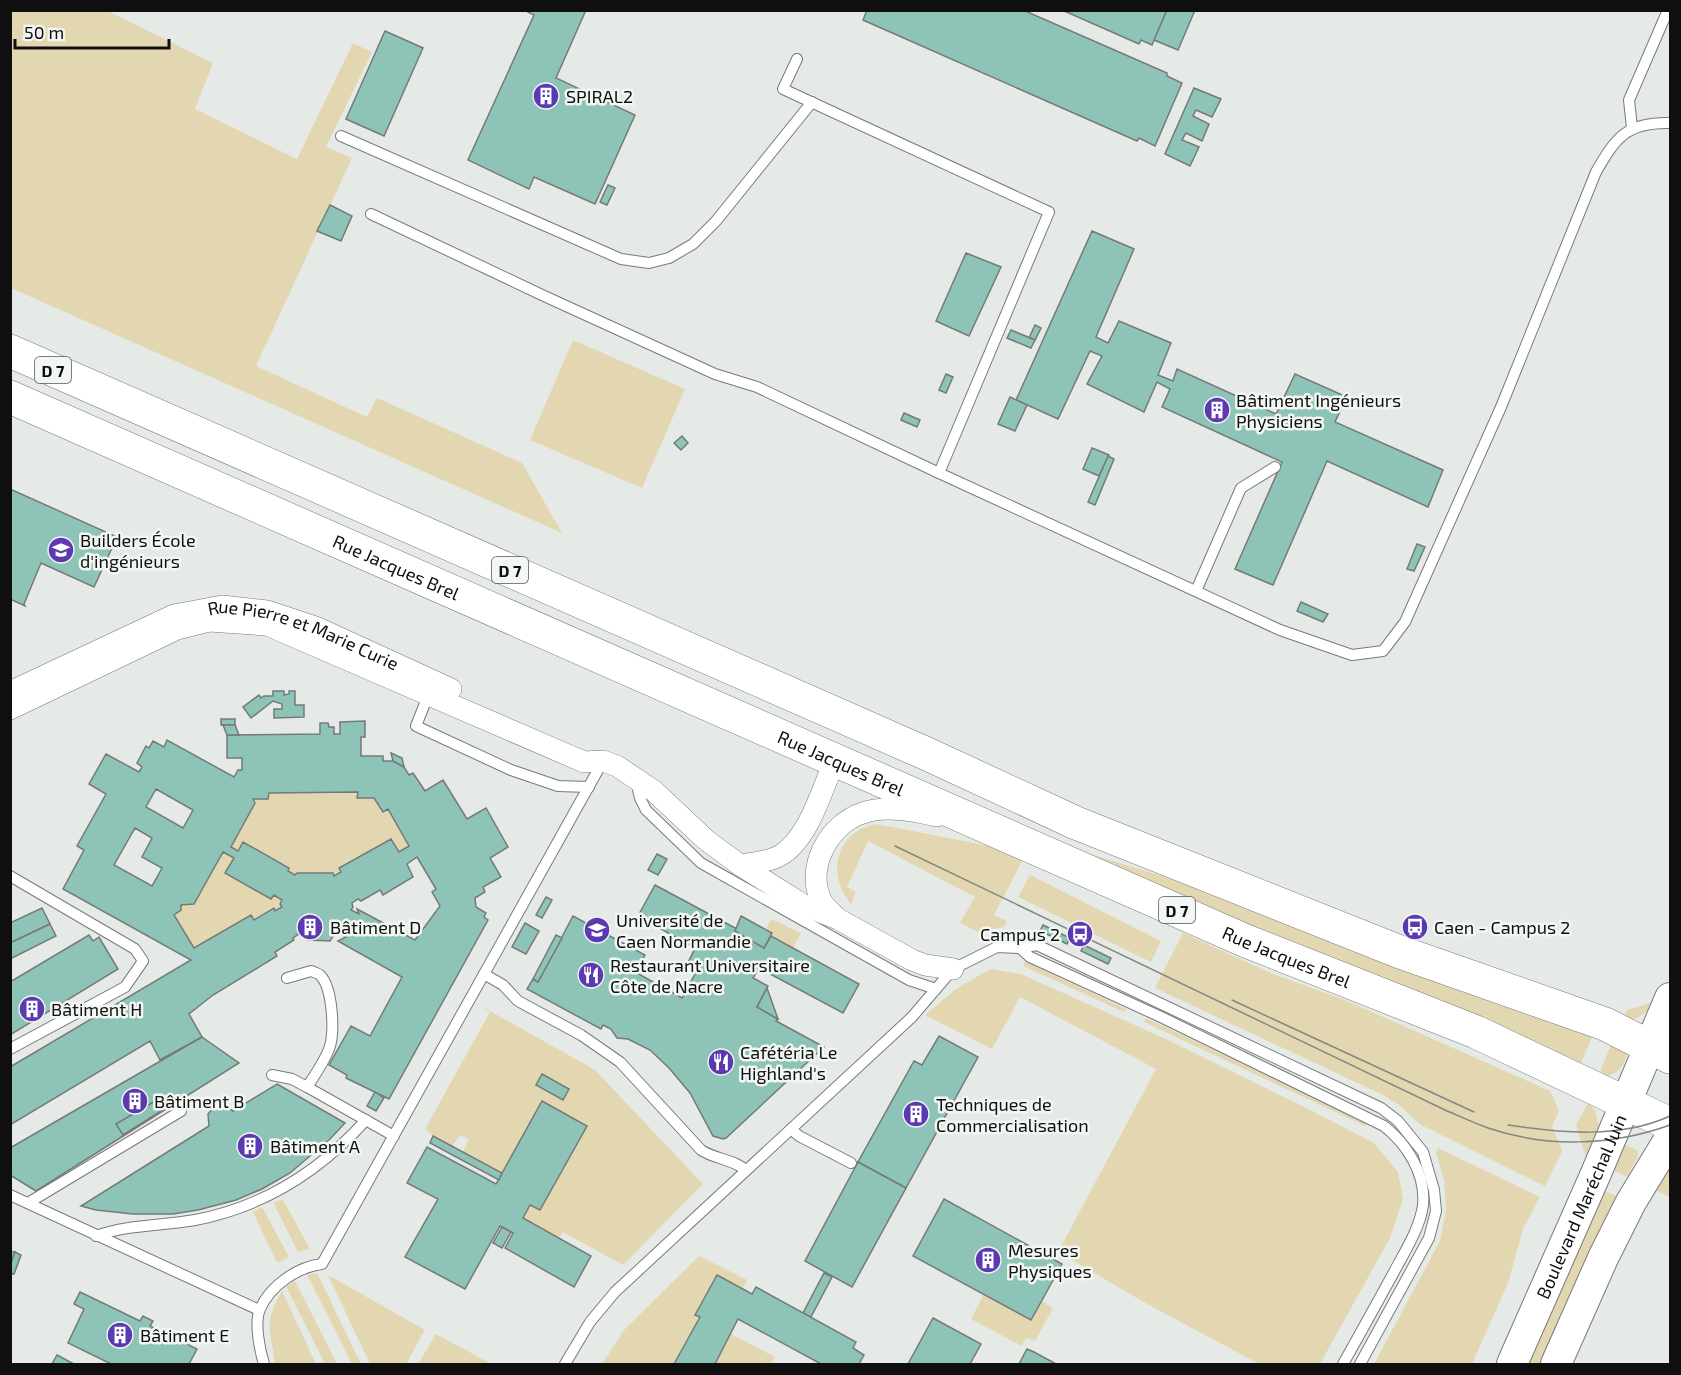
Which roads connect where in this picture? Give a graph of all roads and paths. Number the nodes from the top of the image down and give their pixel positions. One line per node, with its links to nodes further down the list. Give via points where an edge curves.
1 (1668, 10): 5 (lane, via 1629,100)
2 (797, 58): 3 (lane, via 783,89)
3 (812, 102): 6 (lane, via 693,244 669,258 650,263 621,259); 11 (lane, via 1049,212)
4 (1671, 123): 5 (lane)
5 (1632, 128): 12 (lane, via 1610,147 1596,172 1501,407 1415,601 1383,651 1352,655 1280,630)
6 (341, 136)
7 (371, 214): 11 (lane)
8 (10, 351): 16 (main road, D 7)
9 (10, 397): 17 (main road, Rue Jacques Brel / D 7)
10 (1275, 467): 12 (lane, via 1241,488)
11 (939, 473): 12 (lane)
12 (1196, 591)
13 (431, 688): 14 (street, Rue Pierre et Marie Curie, via 318,628 267,611 222,606 174,615); 15 (street, Rue Pierre et Marie Curie, via 267,625 209,621 177,629); 18 (street, Rue Pierre et Marie Curie); 20 (lane, via 416,726 511,770 558,786)
14 (10, 692)
15 (10, 709)
16 (925, 753): 17 (main road, via 849,755); 32 (main road, D 7, via 1076,823 1400,952 1605,1024)
17 (835, 760): 21 (main road, Rue Jacques Brel / D 7); 22 (street, via 809,822 791,846 780,856)
18 (594, 761): 19 (street, Rue Pierre et Marie Curie, via 617,766); 20 (lane)
19 (635, 777): 22 (street, Rue Pierre et Marie Curie); 29 (lane, via 646,810 701,862 909,980)
20 (589, 787): 27 (lane)
21 (987, 827): 24 (street, via 888,809 864,812 845,822 825,846 816,871 820,897); 35 (main road, Rue Jacques Brel / D 7, via 1246,941 1484,1036)
22 (740, 865): 24 (street, Rue Pierre et Marie Curie, via 805,906)
23 (10, 876): 31 (lane, via 135,949 142,961 125,987)
24 (838, 919): 26 (street, Rue Pierre et Marie Curie, via 912,960)
25 (1020, 948): 26 (lane, via 997,947); 50 (lane, via 1030,957 1384,1125 1398,1136 1421,1178 1423,1205 1414,1234); 51 (lane, via 1037,945 1381,1108 1416,1142 1423,1152 1436,1211 1429,1238)
26 (953, 969): 29 (lane)
27 (484, 974): 40 (lane); 43 (lane, via 503,985 518,1001 608,1053 701,1150)
28 (287, 978): 34 (lane, via 311,971 320,975 329,1000 332,1038)
29 (936, 989): 39 (lane, via 912,1017)
30 (1671, 998): 32 (main road, Boulevard Maréchal Juin)
31 (10, 1048)
32 (1660, 1052): 35 (main road, Boulevard Maréchal Juin)
33 (272, 1075): 34 (lane)
34 (308, 1087): 37 (lane)
35 (1625, 1103): 38 (main road, Rue Jacques Brel / D 7); 52 (main road, Boulevard Maréchal Juin)
36 (181, 1111): 45 (lane)
37 (366, 1120): 40 (lane); 46 (lane, via 323,1162 274,1194 194,1220 135,1225)
38 (1671, 1124)
39 (791, 1129): 42 (lane); 43 (lane)
40 (394, 1136): 47 (lane, via 322,1264 295,1272 275,1288)
41 (1671, 1138): 53 (main road, via 1631,1202)
42 (851, 1163)
43 (745, 1170): 49 (lane, via 603,1304)
44 (10, 1195): 45 (lane)
45 (28, 1203): 46 (lane)
46 (96, 1236): 47 (lane)
47 (259, 1310): 48 (lane, via 258,1334)
48 (264, 1365)
49 (565, 1365)
50 (1343, 1365)
51 (1360, 1365)
52 (1512, 1365)
53 (1556, 1365)

